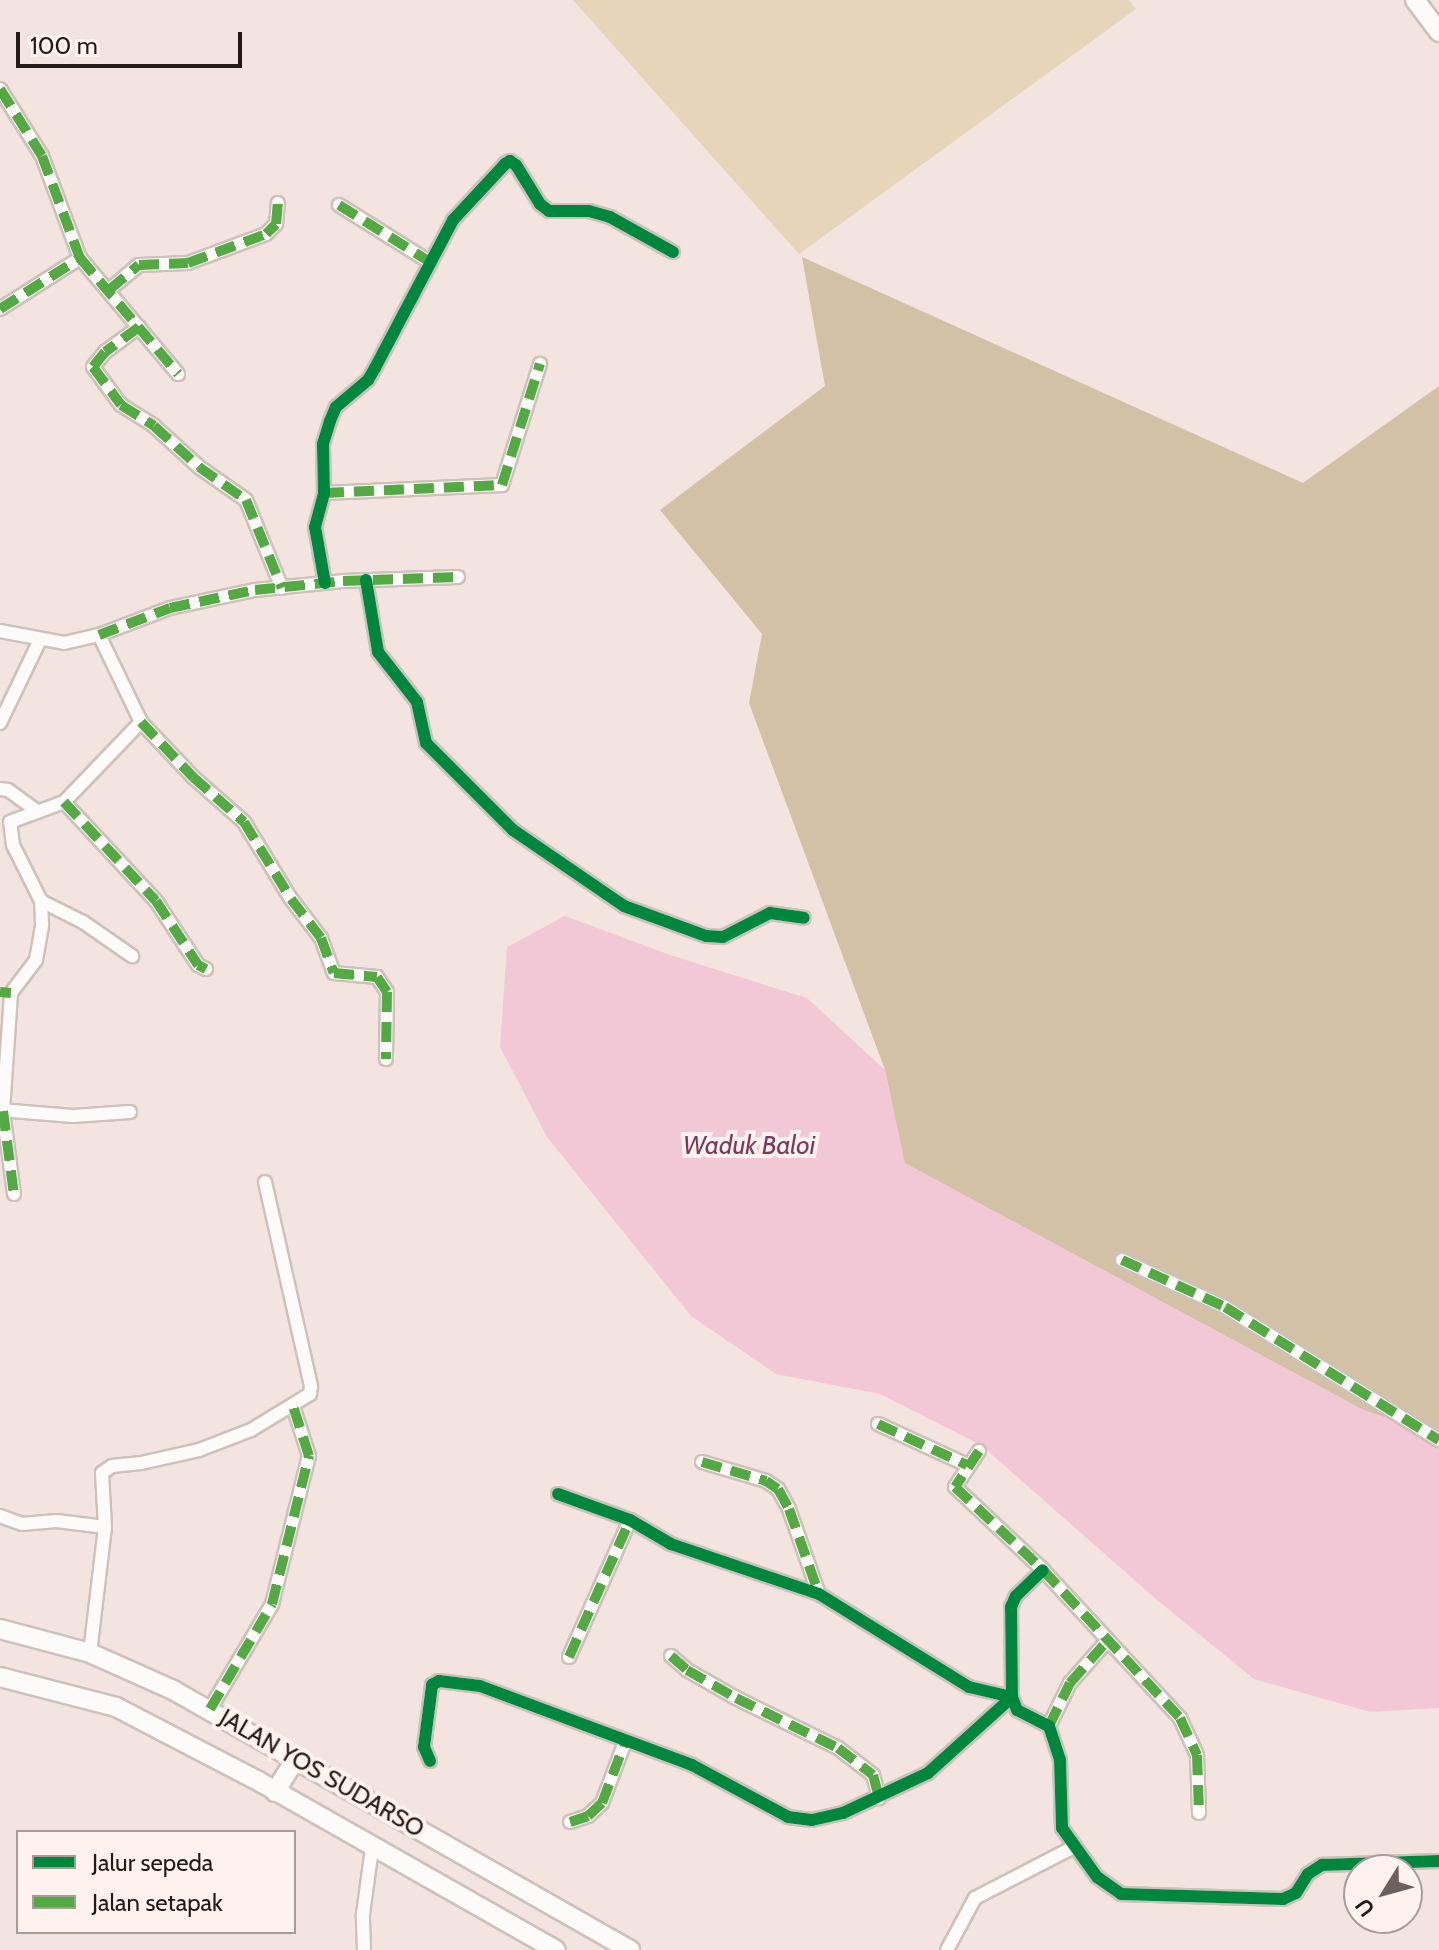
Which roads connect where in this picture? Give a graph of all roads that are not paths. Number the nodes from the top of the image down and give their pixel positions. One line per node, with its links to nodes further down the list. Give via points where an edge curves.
1 (1415, 0): 2 (main road)
2 (1439, 32)
3 (0, 89): 7 (street, via 42,156)
4 (278, 203): 9 (street, via 276,224 266,234 188,263 139,265)
5 (339, 205): 8 (street)
6 (673, 252): 8 (street, via 610,217 549,211 510,161 453,220)
7 (80, 258): 9 (street); 10 (street)
8 (430, 262): 14 (street, via 368,380 336,407 323,444)
9 (109, 290): 11 (street)
10 (0, 309)
11 (139, 327): 13 (street); 18 (street, via 93,367 121,405 246,500)
12 (540, 364): 14 (street, via 502,485)
13 (178, 374)
14 (324, 493): 17 (street, via 315,527)
15 (458, 577): 16 (street)
16 (366, 580): 17 (street); 28 (street, via 378,652 417,702 426,743 513,830 624,906 706,936 723,937 770,913)
17 (325, 583): 18 (street)
18 (282, 588): 20 (street, via 170,608)
19 (0, 631): 21 (street)
20 (99, 635): 21 (street, via 64,643); 22 (street)
21 (40, 640): 23 (street)
22 (141, 722): 25 (street); 32 (street, via 244,822 321,938 334,973 377,977 387,992)
23 (0, 723)
24 (0, 789): 26 (street)
25 (64, 802): 26 (street); 30 (street, via 156,901 198,965)
26 (38, 812): 27 (street, via 10,822 9,831)
27 (41, 901): 29 (street); 31 (street, via 36,960)
28 (804, 918)
29 (132, 956)
30 (206, 969)
31 (5, 992): 33 (street)
32 (386, 1059)
33 (1, 1110): 34 (street, via 73,1116); 36 (street)
34 (130, 1112)
35 (265, 1182): 38 (street, via 311,1386 307,1398)
36 (14, 1194)
37 (1122, 1260): 40 (street, via 1225,1307)
38 (293, 1406): 47 (street, via 199,1450 107,1468 100,1479); 57 (street, via 309,1456 272,1604)
39 (878, 1424): 43 (street)
40 (1439, 1440)
41 (979, 1451): 43 (street)
42 (702, 1462): 49 (street, via 778,1489)
43 (967, 1465): 48 (street, via 955,1481 958,1491)
44 (558, 1494): 46 (street)
45 (0, 1516): 47 (street, via 22,1524 57,1521)
46 (630, 1520): 49 (street, via 671,1544); 54 (street)
47 (105, 1527): 52 (street)
48 (1043, 1570): 51 (street); 56 (street, via 1011,1607)
49 (819, 1594): 56 (street, via 969,1687)
50 (0, 1629): 52 (main road, JALAN YOS SUDARSO)
51 (1108, 1640): 58 (street, via 1070,1683); 64 (street, via 1187,1727 1197,1755)
52 (90, 1653): 57 (main road, JALAN YOS SUDARSO)
53 (671, 1656): 63 (street, via 736,1698 838,1748 873,1775)
54 (569, 1657)
55 (0, 1677): 62 (main road, JALAN YOS SUDARSO, via 116,1707)
56 (1012, 1697): 58 (street, via 1017,1710); 63 (street, via 945,1761)
57 (210, 1709): 60 (main road, JALAN YOS SUDARSO)
58 (1049, 1726): 66 (street, via 1060,1760 1062,1828)
59 (625, 1742): 61 (street, via 493,1690 439,1681 432,1685 424,1747); 63 (street, via 692,1765 799,1820 843,1813); 65 (street, via 602,1803 588,1816)
60 (295, 1760): 62 (main road); 71 (main road, JALAN YOS SUDARSO)
61 (430, 1761)
62 (275, 1792): 67 (main road, JALAN YOS SUDARSO)
63 (879, 1798)
64 (1199, 1813)
65 (570, 1822)
66 (1074, 1847): 68 (street, via 1110,1888 1133,1897 1283,1899 1296,1893 1308,1874 1322,1865); 72 (street, via 975,1898)
67 (372, 1848): 69 (street); 70 (main road, JALAN YOS SUDARSO)
68 (1439, 1861)
69 (364, 1950)
70 (556, 1950)
71 (630, 1950)
72 (947, 1950)

